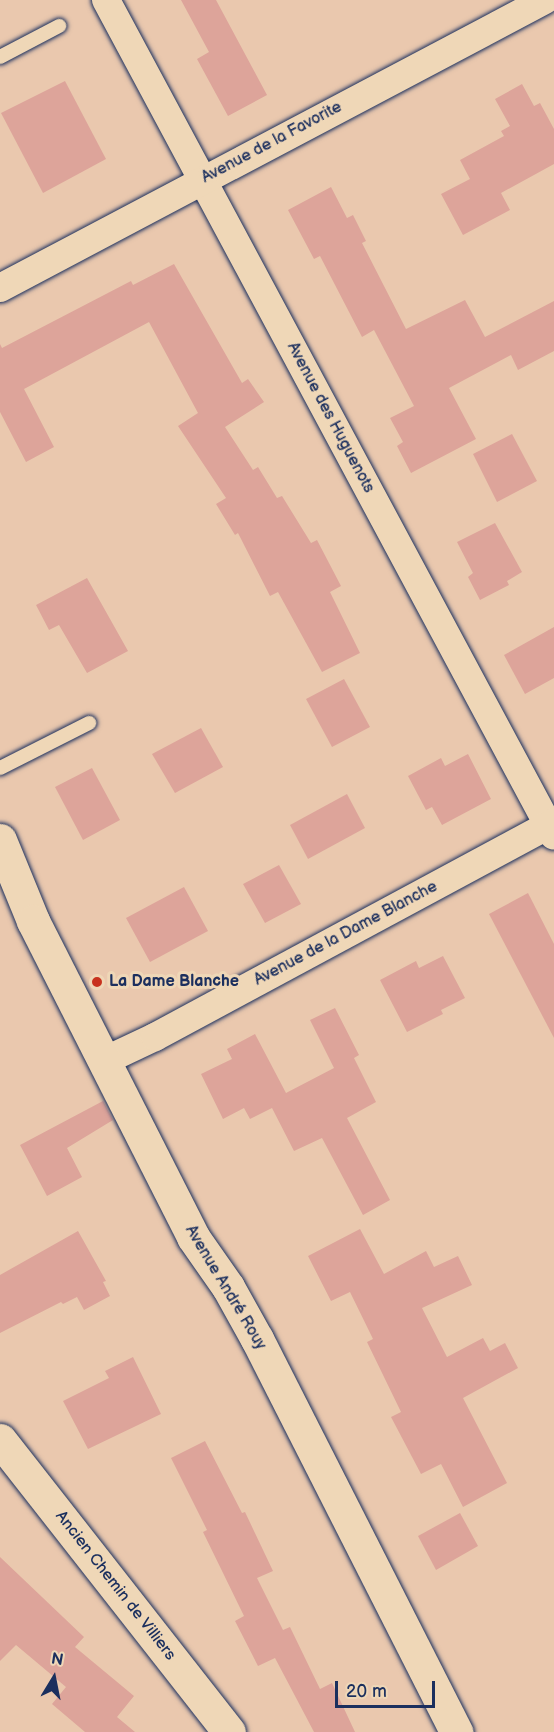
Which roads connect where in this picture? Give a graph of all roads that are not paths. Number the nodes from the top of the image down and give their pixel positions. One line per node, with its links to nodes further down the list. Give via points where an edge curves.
1 (106, 0): 5 (street, Avenue des Huguenots)
2 (545, 0): 5 (street, Avenue de la Favorite)
3 (59, 26): 4 (lane)
4 (0, 57)
5 (201, 180): 6 (street, Avenue de la Favorite); 9 (street, Avenue des Huguenots)
6 (0, 288)
7 (89, 723): 8 (lane)
8 (0, 768)
9 (552, 828): 11 (street, Avenue de la Dame Blanche)
10 (0, 840): 11 (main road, Avenue André Rouy, via 33,921)
11 (104, 1061): 14 (main road, Avenue André Rouy, via 193,1237 228,1287 257,1339)
12 (5, 1456): 13 (main road, Ancien Chemin de Villiers)
13 (229, 1732)
14 (456, 1732)

